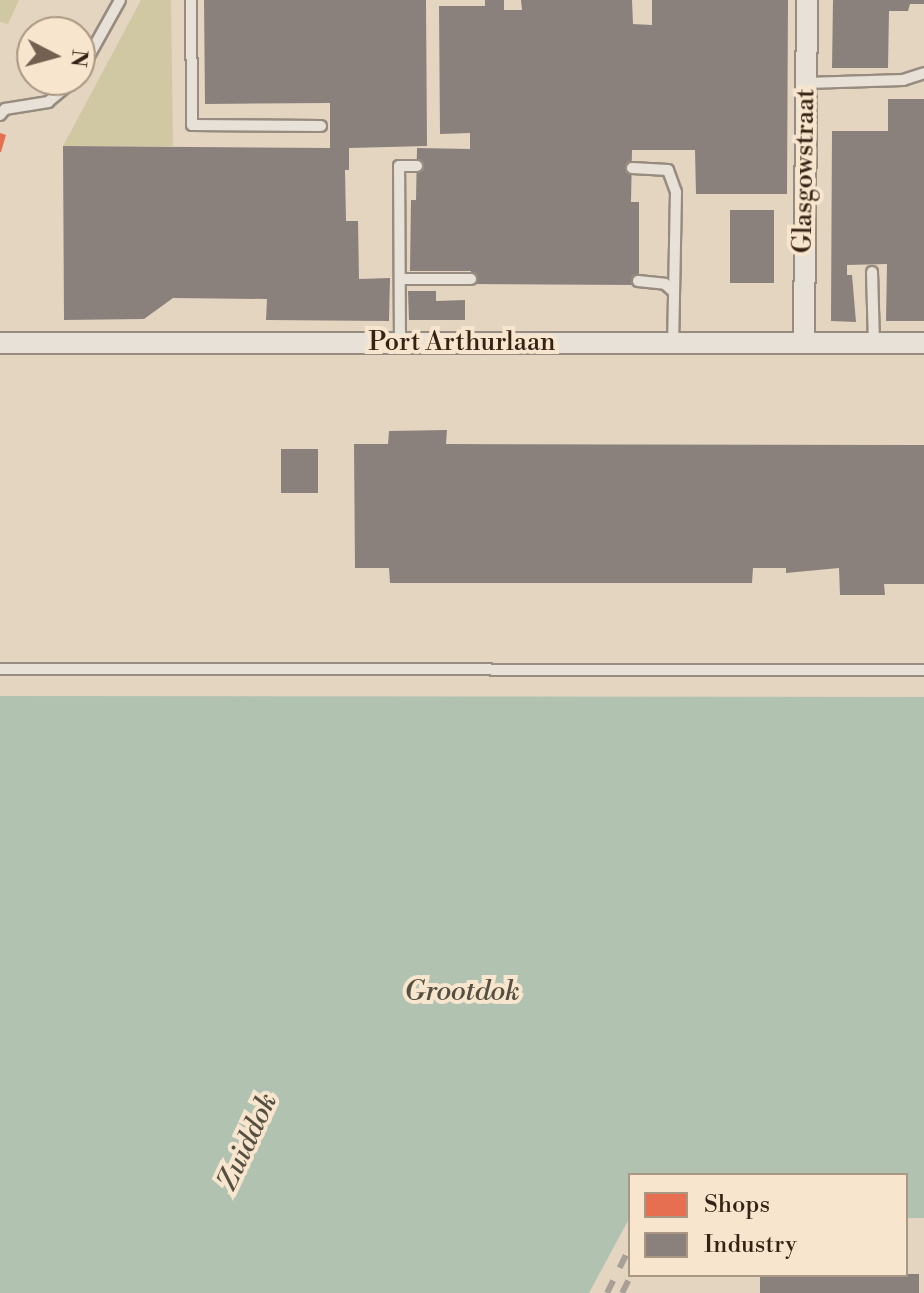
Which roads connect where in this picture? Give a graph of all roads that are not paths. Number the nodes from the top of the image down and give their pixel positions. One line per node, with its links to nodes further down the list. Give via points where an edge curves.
1 (120, 0): 4 (lane)
2 (191, 0): 9 (lane, via 192,125)
3 (807, 0): 6 (street, Glasgowstraat)
4 (96, 43)
5 (924, 73): 6 (lane, via 903,80)
6 (806, 83): 17 (street, Glasgowstraat)
7 (55, 96): 8 (lane)
8 (2, 111)
9 (321, 126)
10 (417, 166): 13 (lane, via 399,166)
11 (632, 168): 16 (lane, via 668,170 676,192)
12 (872, 272): 19 (lane)
13 (400, 279): 14 (lane); 21 (lane)
14 (471, 279)
15 (638, 281): 16 (lane, via 665,284)
16 (674, 292): 18 (lane)
17 (804, 341): 18 (street, Port Arthurlaan); 19 (street, Port Arthurlaan)
18 (673, 342): 21 (street, Port Arthurlaan)
19 (874, 342): 22 (street, Port Arthurlaan)
20 (0, 343): 21 (street, Port Arthurlaan)
21 (400, 343)
22 (924, 343)
23 (0, 669): 24 (lane)
24 (924, 670)

